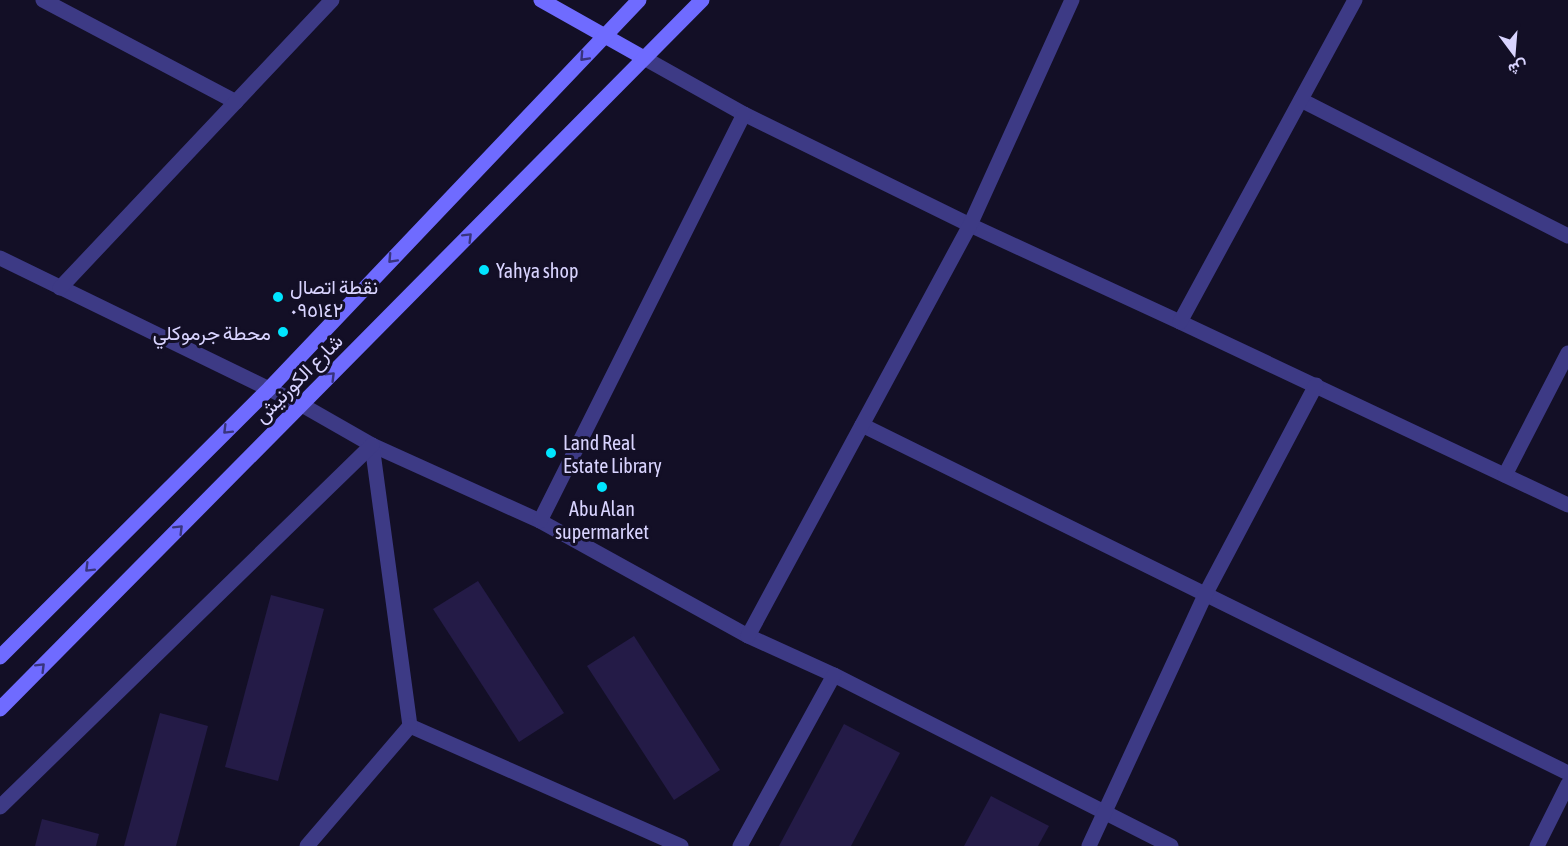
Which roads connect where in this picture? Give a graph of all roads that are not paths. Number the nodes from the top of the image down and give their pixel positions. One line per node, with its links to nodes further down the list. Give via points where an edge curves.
1 (44, 0): 11 (street)
2 (332, 0): 11 (street)
3 (541, 0): 8 (street)
4 (639, 0): 8 (street, شارع الكورنيش)
5 (702, 0): 9 (street, شارع الكورنيش)
6 (1072, 0): 13 (street)
7 (1355, 0): 10 (street)
8 (604, 35): 9 (street); 20 (street, شارع الكورنيش, one-way to 20)
9 (644, 58): 12 (street); 21 (street, شارع الكورنيش, one-way to 9)
10 (1301, 99): 14 (street); 17 (street)
11 (236, 102): 16 (street)
12 (744, 114): 13 (street); 26 (street)
13 (970, 225): 17 (street); 22 (street)
14 (1568, 236)
15 (0, 258): 16 (street)
16 (60, 288): 20 (street)
17 (1180, 322): 19 (street)
18 (1568, 353): 24 (street)
19 (1316, 386): 24 (street); 27 (street)
20 (269, 389): 21 (street); 29 (street, شارع الكورنيش, one-way to 29)
21 (302, 405): 23 (street); 31 (street, شارع الكورنيش, one-way to 21)
22 (862, 425): 27 (street); 28 (street)
23 (372, 445): 26 (street); 32 (street); 35 (street)
24 (1505, 475): 25 (street)
25 (1568, 505)
26 (540, 520): 28 (street)
27 (1206, 593): 33 (street); 36 (street)
28 (748, 636): 30 (street)
29 (0, 657)
30 (834, 675): 36 (street); 39 (street)
31 (0, 709)
32 (410, 726): 37 (street); 38 (street)
33 (1568, 773)
34 (1568, 784): 42 (street)
35 (0, 807)
36 (1103, 812): 40 (street); 41 (street)
37 (307, 846)
38 (681, 846)
39 (740, 846)
40 (1089, 846)
41 (1171, 846)
42 (1537, 846)

